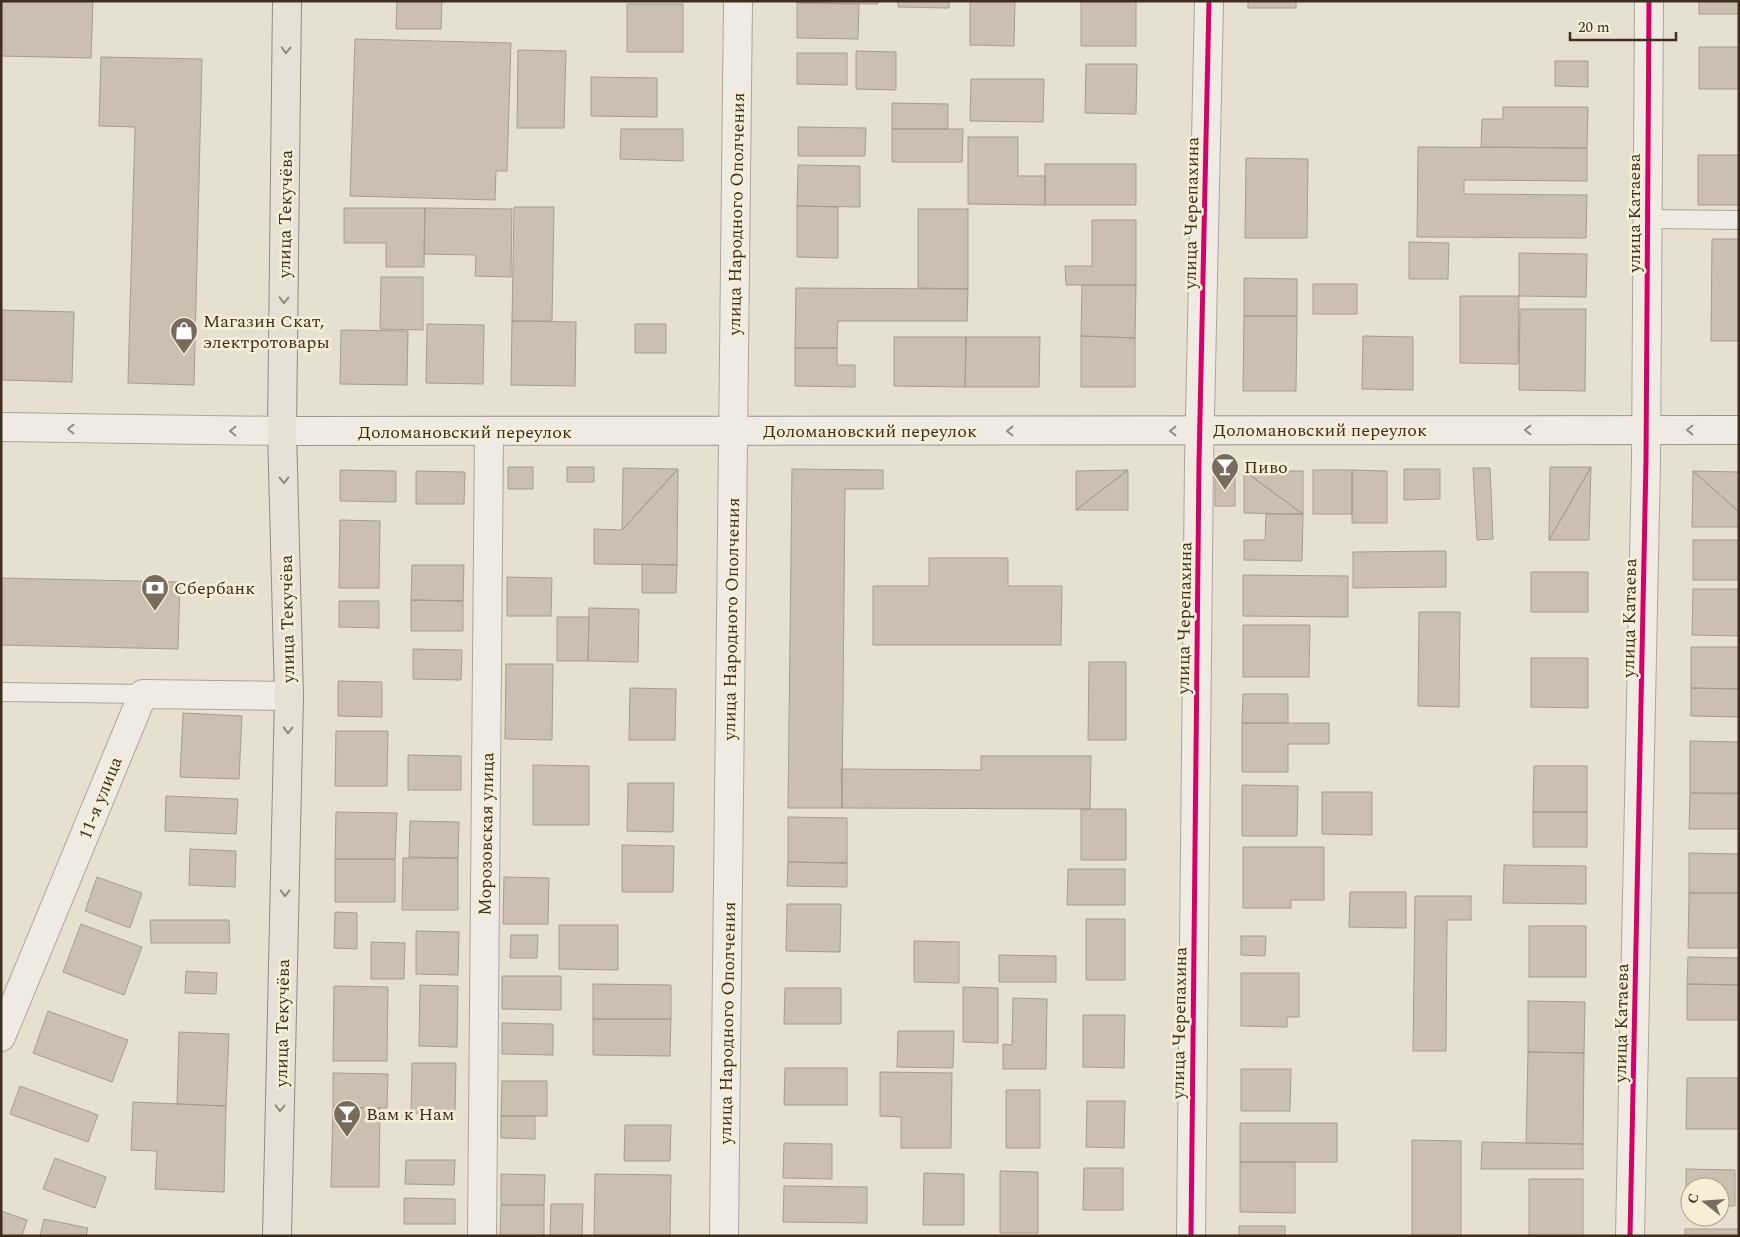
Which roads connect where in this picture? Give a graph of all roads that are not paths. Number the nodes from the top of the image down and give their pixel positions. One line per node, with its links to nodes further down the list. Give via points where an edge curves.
1 (287, 1): 12 (main road, улица Текучёва, one-way to 12)
2 (738, 1): 10 (street, улица Народного Ополчения)
3 (1209, 1): 11 (street, улица Черепахина)
4 (1649, 1): 5 (street, улица Катаева)
5 (1648, 219): 6 (lane); 8 (street, улица Катаева)
6 (1739, 220)
7 (1, 428): 12 (street, Доломановский переулок, one-way to 7)
8 (1646, 430): 9 (street, Доломановский переулок, one-way to 8); 11 (street, Доломановский переулок, one-way to 11); 22 (street, улица Катаева)
9 (1739, 430)
10 (734, 431): 11 (street, Доломановский переулок, one-way to 10); 13 (street, Доломановский переулок); 20 (street, улица Народного Ополчения)
11 (1200, 431): 21 (street, улица Черепахина)
12 (282, 432): 13 (street, Доломановский переулок); 16 (main road, улица Текучёва, one-way to 16)
13 (489, 432): 19 (street, Морозовская улица)
14 (1, 692): 15 (lane)
15 (142, 694): 16 (street); 17 (street, 11-я улица)
16 (289, 696): 18 (main road, улица Текучёва, one-way to 18)
17 (1, 1037)
18 (277, 1236)
19 (482, 1236)
20 (724, 1236)
21 (1190, 1236)
22 (1630, 1236)

